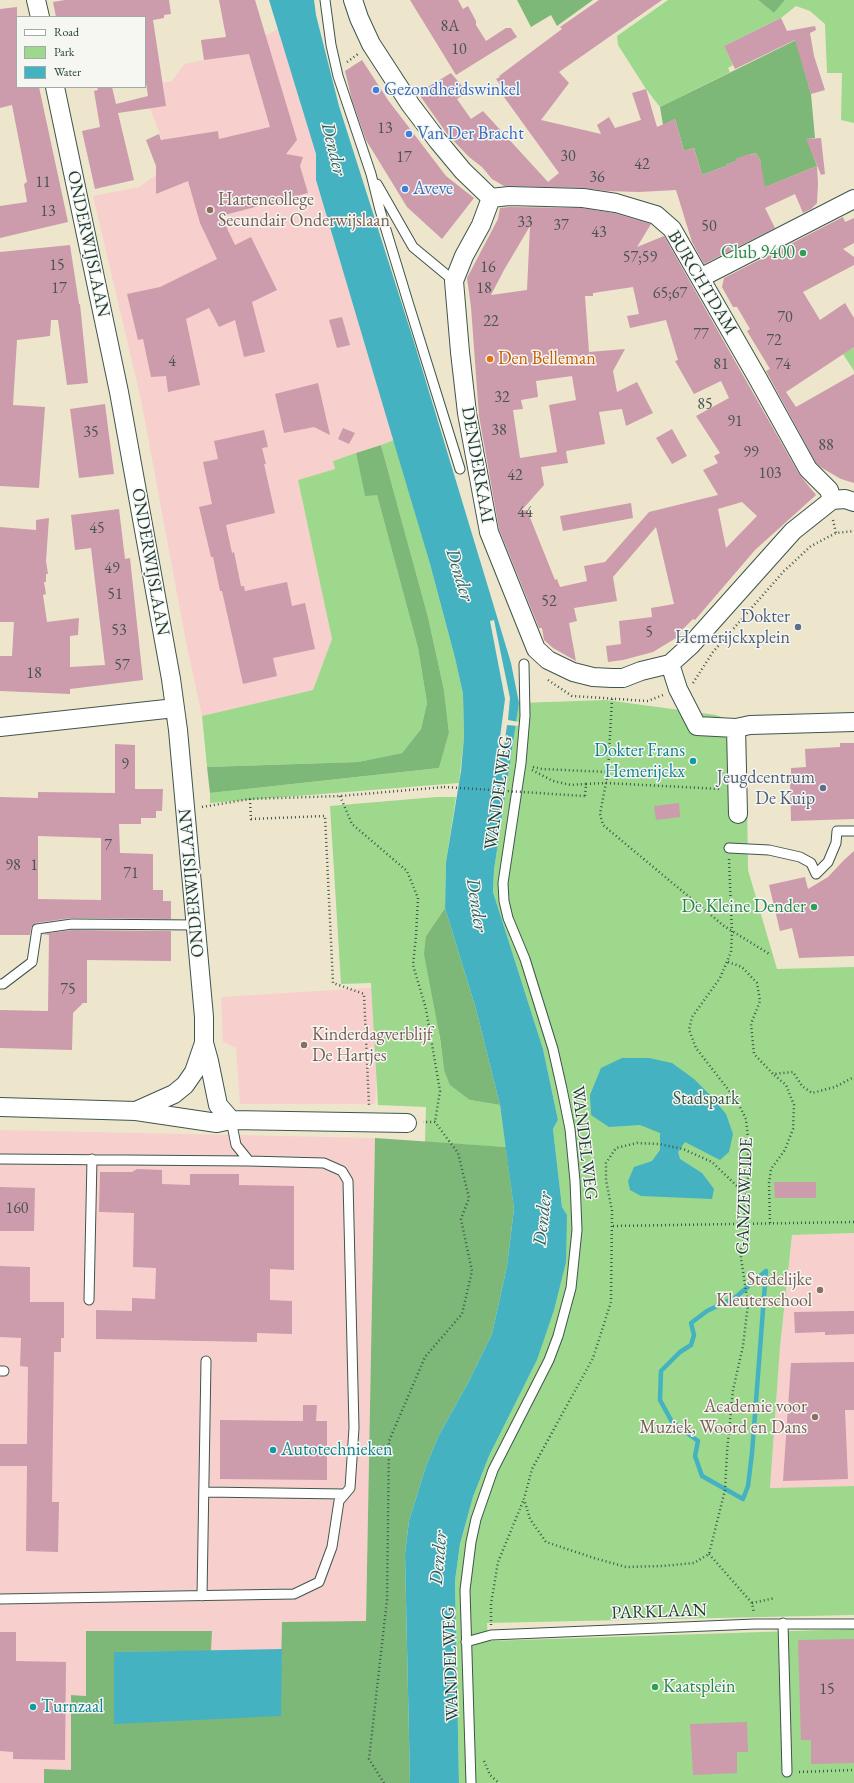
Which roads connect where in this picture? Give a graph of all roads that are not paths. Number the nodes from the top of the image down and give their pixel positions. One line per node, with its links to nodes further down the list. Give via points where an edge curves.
1 (36, 0): 4 (street)
2 (325, 0): 6 (lane, via 336,69)
3 (353, 0): 7 (street, via 371,44 410,104 463,171)
4 (40, 16)
5 (55, 88): 16 (street, ONDERWIJSLAAN, via 119,392)
6 (371, 174): 10 (lane, via 413,248); 11 (lane)
7 (491, 198): 9 (street, BURCHTDAM, via 582,198 616,203 648,212 660,218 672,229); 10 (street, DENDERKAAI, via 482,225 464,256)
8 (854, 199): 9 (street)
9 (700, 278): 12 (street, BURCHTDAM, via 808,469 829,490)
10 (454, 281): 15 (street, DENDERKAAI, via 467,413 489,532 536,649 548,660 573,672 593,677 623,678)
11 (460, 469)
12 (832, 500): 13 (street, via 845,499); 15 (street, via 793,531 691,645)
13 (854, 502)
14 (524, 664): 41 (lane, WANDELWEG, via 526,704 521,764 503,882 504,901 553,1049 562,1089 570,1129 577,1230 571,1288 558,1336 546,1366 493,1470 476,1519 466,1572)
15 (670, 664): 19 (street, via 678,689 697,726)
16 (175, 708): 18 (street); 23 (street, ONDERWIJSLAAN)
17 (854, 722): 19 (street)
18 (0, 727)
19 (736, 728): 20 (street)
20 (738, 814)
21 (854, 831): 22 (lane, via 837,831 836,843 828,862 816,874 811,863 800,857 769,850)
22 (729, 848)
23 (196, 925): 24 (lane, via 72,924 37,929 32,962); 25 (street, ONDERWIJSLAAN)
24 (0, 984)
25 (204, 1043): 27 (street, ONDERWIJSLAAN, via 194,1072 185,1085 174,1094); 28 (street, ONDERWIJSLAAN, via 218,1105)
26 (0, 1107): 27 (street, ONDERWIJSLAAN)
27 (136, 1111): 28 (street, ONDERWIJSLAAN, via 217,1123)
28 (231, 1120): 29 (street, ONDERWIJSLAAN); 32 (lane, via 236,1145)
29 (407, 1123)
30 (0, 1159): 31 (lane)
31 (92, 1159): 32 (lane); 33 (lane)
32 (249, 1161): 36 (lane, via 324,1163 342,1171 348,1181 354,1428 350,1488)
33 (89, 1300)
34 (206, 1361): 35 (lane)
35 (204, 1492): 36 (lane); 37 (lane)
36 (344, 1494): 37 (lane, via 339,1501 332,1548 319,1582 294,1594)
37 (202, 1596): 38 (lane)
38 (0, 1599)
39 (783, 1623): 40 (lane, PARKLAAN); 41 (lane, PARKLAAN, via 491,1635); 42 (lane)
40 (854, 1624)
41 (466, 1642): 43 (lane, WANDELWEG)
42 (787, 1772)
43 (471, 1783)

